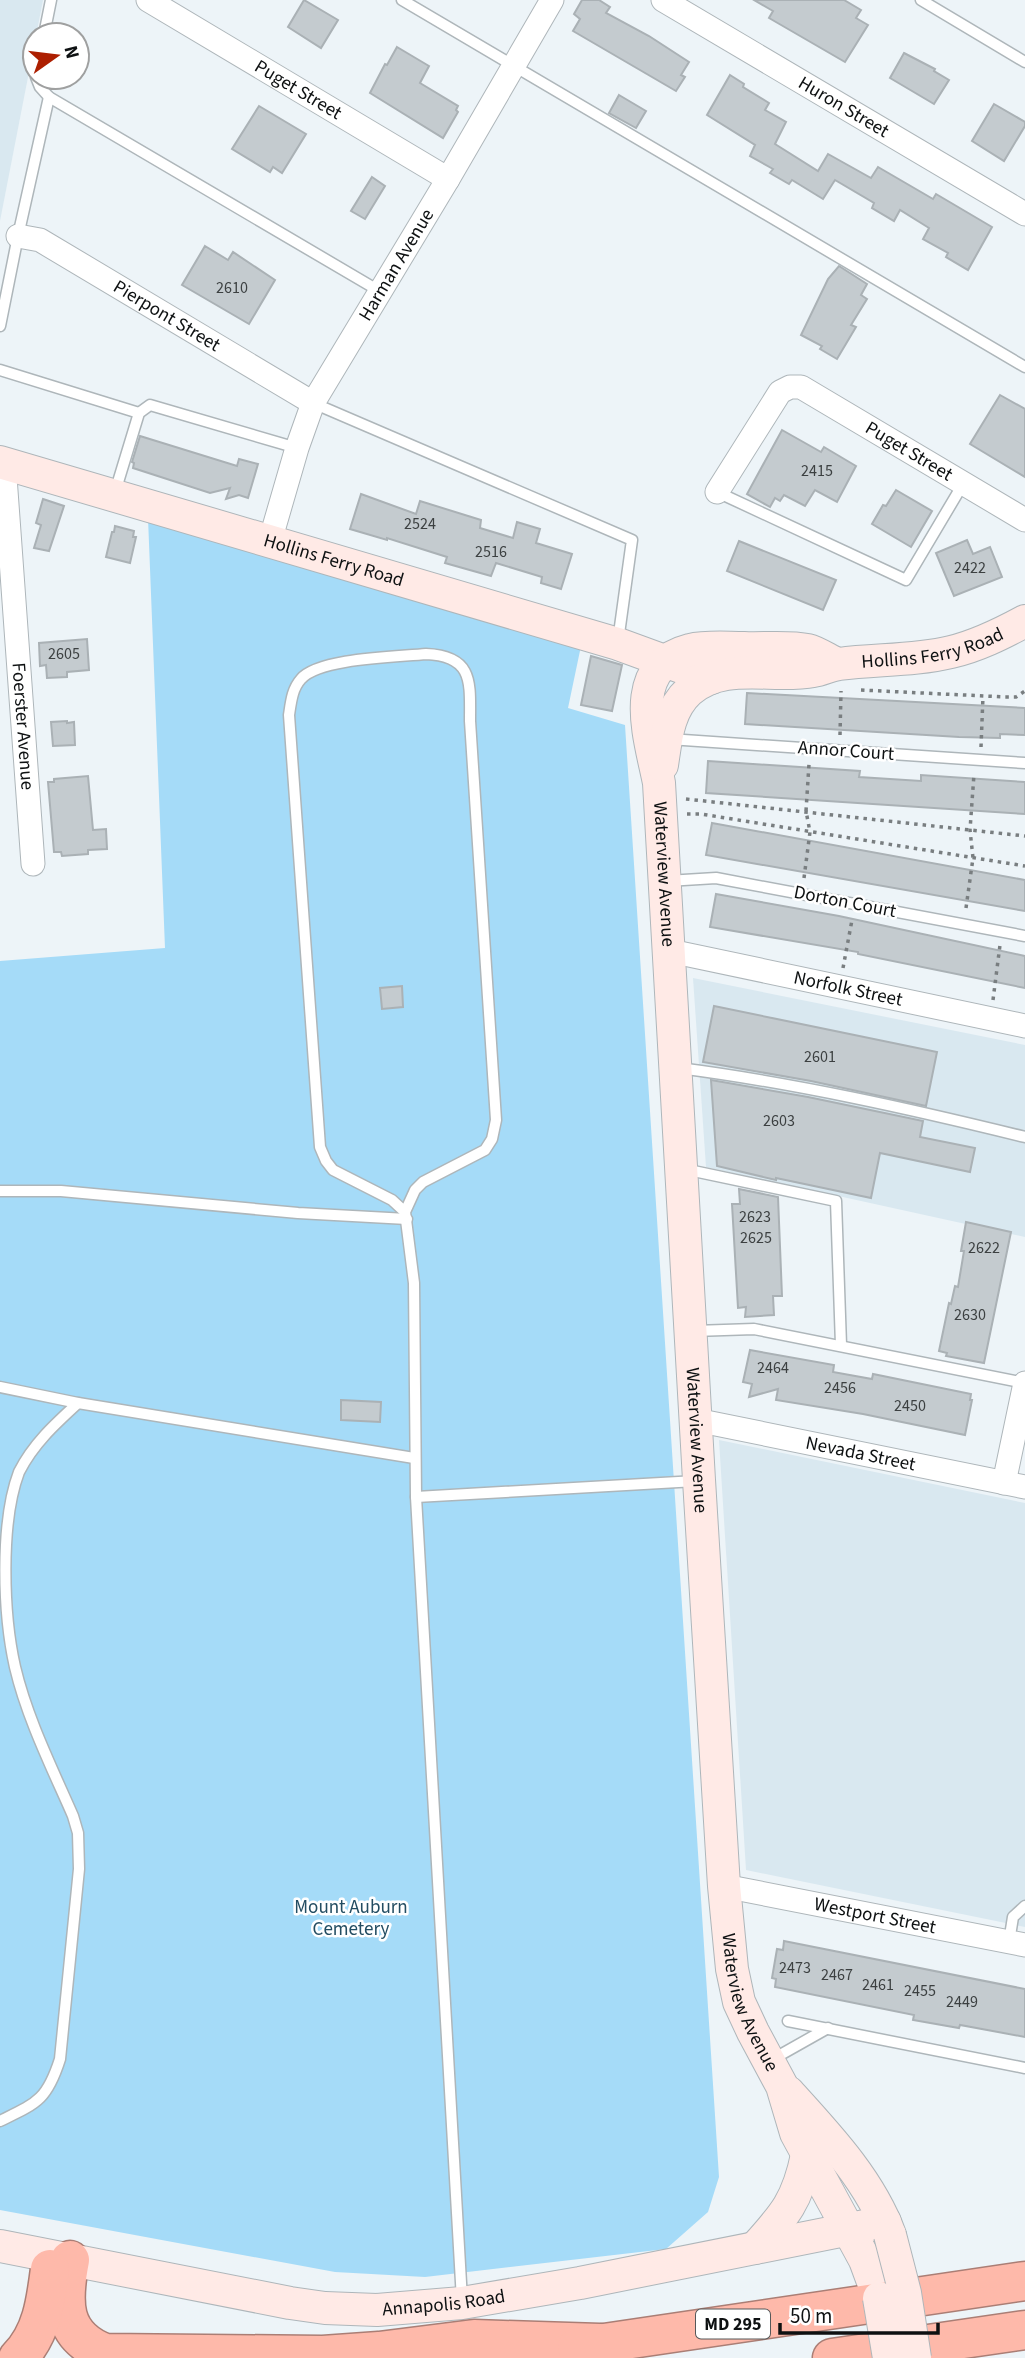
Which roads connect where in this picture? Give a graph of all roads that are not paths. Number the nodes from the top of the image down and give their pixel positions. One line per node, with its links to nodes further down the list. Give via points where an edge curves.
1 (51, 0): 7 (lane)
2 (148, 0): 12 (street, Puget Street)
3 (402, 0): 9 (lane)
4 (552, 0): 9 (street, Harman Avenue)
5 (663, 0): 13 (street, Huron Street)
6 (920, 0): 8 (lane)
7 (47, 21)
8 (1025, 62)
9 (514, 66): 12 (street, Harman Avenue); 17 (lane)
10 (44, 91): 11 (lane)
11 (49, 97): 14 (lane); 15 (lane)
12 (448, 179): 15 (street, Harman Avenue)
13 (1025, 214)
14 (18, 236): 16 (lane); 19 (street, Pierpont Street, via 40,240)
15 (381, 292): 19 (street, Harman Avenue)
16 (0, 326)
17 (1025, 367)
18 (0, 370): 20 (lane)
19 (313, 403): 21 (street, Harman Avenue); 29 (lane, via 632,540)
20 (139, 413): 21 (lane, via 150,405 159,406); 25 (lane)
21 (297, 448): 27 (street, Harman Avenue)
22 (2, 463): 25 (street, Hollins Ferry Road); 36 (street, Foerster Avenue)
23 (963, 484): 24 (lane, via 906,580); 24 (street, Puget Street, via 812,393 790,387 775,398); 26 (street, Puget Street)
24 (717, 492)
25 (114, 495): 27 (street, Hollins Ferry Road)
26 (1021, 514)
27 (270, 541): 29 (street, Hollins Ferry Road)
28 (1025, 621): 31 (street, Hollins Ferry Road, via 950,652)
29 (618, 644): 30 (street, Hollins Ferry Road)
30 (667, 662): 31 (street, Hollins Ferry Road, via 691,650 714,648 809,650); 32 (street, Hollins Ferry Road); 35 (street, Waterview Avenue, via 651,684 646,704)
31 (839, 676): 32 (street, Hollins Ferry Road, via 813,671 734,673)
32 (704, 682): 33 (street, Waterview Avenue, via 675,710)
33 (666, 738): 34 (lane, Annor Court); 35 (street, Waterview Avenue)
34 (1025, 763)
35 (660, 798): 37 (street, Waterview Avenue)
36 (33, 864)
37 (664, 881): 38 (lane, Dorton Court, via 716,878); 39 (street, Waterview Avenue)
38 (1025, 936)
39 (670, 951): 40 (street, Norfolk Street); 41 (street, Waterview Avenue)
40 (1025, 1026)
41 (676, 1067): 42 (lane, via 780,1084); 43 (street, Waterview Avenue)
42 (1025, 1137)
43 (681, 1169): 46 (street, Waterview Avenue); 47 (lane, via 836,1201)
44 (0, 1191): 45 (lane, via 72,1192 298,1213)
45 (406, 1215): 45 (lane, via 422,1182 485,1150 496,1120 470,682 465,670 440,654 330,664 313,670 300,680 289,715 320,1147 333,1170 392,1199); 52 (lane, via 414,1283)
46 (691, 1331): 47 (lane, via 754,1329); 51 (street, Waterview Avenue)
47 (841, 1345): 48 (lane)
48 (1025, 1383): 54 (street)
49 (0, 1387): 50 (lane)
50 (78, 1404): 52 (lane); 63 (lane, via 32,1450 18,1473 2,1551 15,1667 73,1816 79,1869 60,2059 54,2079 35,2103)
51 (696, 1420): 53 (street, Waterview Avenue); 54 (street, Nevada Street)
52 (414, 1458): 55 (lane)
53 (699, 1480): 55 (lane); 56 (street, Waterview Avenue)
54 (1015, 1485)
55 (416, 1497): 71 (lane)
56 (724, 1885): 58 (street, Westport Street); 62 (street, Waterview Avenue, via 735,1986)
57 (1025, 1906): 58 (lane, via 1013,1917)
58 (1017, 1944)
59 (788, 2021): 60 (lane)
60 (828, 2028): 61 (lane); 62 (lane)
61 (1025, 2068)
62 (775, 2074): 64 (street, Waterview Avenue); 65 (street, Waterview Avenue, via 859,2176)
63 (0, 2121)
64 (807, 2155): 66 (street, Waterview Avenue); 68 (street, via 791,2206)
65 (888, 2229): 66 (street, Annapolis Road); 79 (street, Waterview Avenue, bridge, via 905,2293)
66 (852, 2236): 68 (street, Annapolis Road); 78 (street, Waterview Avenue, bridge, via 873,2279)
67 (0, 2246): 69 (street, Annapolis Road)
68 (755, 2248): 71 (street, Annapolis Road)
69 (61, 2259): 71 (street, Annapolis Road, via 325,2308 377,2310); 73 (highway, via 70,2324 85,2344 105,2353 323,2355 474,2339); 75 (highway, via 40,2323)
70 (1025, 2281): 73 (highway, MD 295)
71 (462, 2303)
72 (1025, 2330): 77 (highway)
73 (600, 2343): 76 (highway, MD 295)
74 (1025, 2344): 80 (highway)
75 (18, 2358)
76 (496, 2358)
77 (832, 2358)
78 (889, 2358)
79 (915, 2358)
80 (988, 2358)

